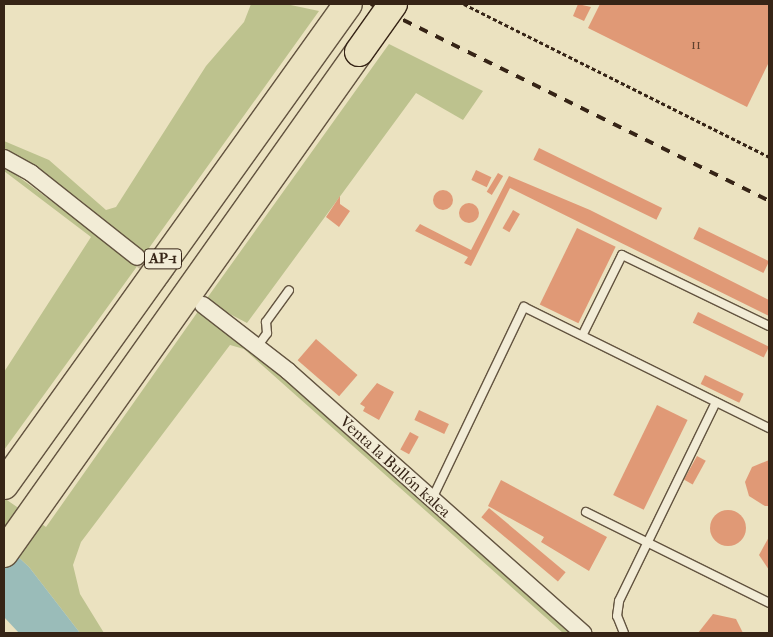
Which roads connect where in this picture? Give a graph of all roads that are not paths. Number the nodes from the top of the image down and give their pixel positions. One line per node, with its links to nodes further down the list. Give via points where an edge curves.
1 (348, 4): 12 (highway, AP-1)
2 (393, 4): 16 (highway, AP-1, bridge)
3 (4, 158): 4 (street, via 31,173)
4 (137, 258)
5 (289, 290): 9 (lane, via 266,322 267,333)
6 (203, 305): 9 (street, Venta la Bullón kalea)
7 (769, 326): 8 (lane, via 622,255)
8 (583, 334): 10 (lane); 13 (lane, via 524,307)
9 (256, 347): 13 (street, Venta la Bullón kalea)
10 (716, 402): 11 (lane); 15 (lane)
11 (769, 428)
12 (4, 485)
13 (431, 500): 18 (street, Venta la Bullón kalea)
14 (586, 512): 15 (lane)
15 (645, 543): 17 (lane); 19 (lane, via 619,601 617,616)
16 (4, 552)
17 (769, 604)
18 (584, 633)
19 (624, 633)

